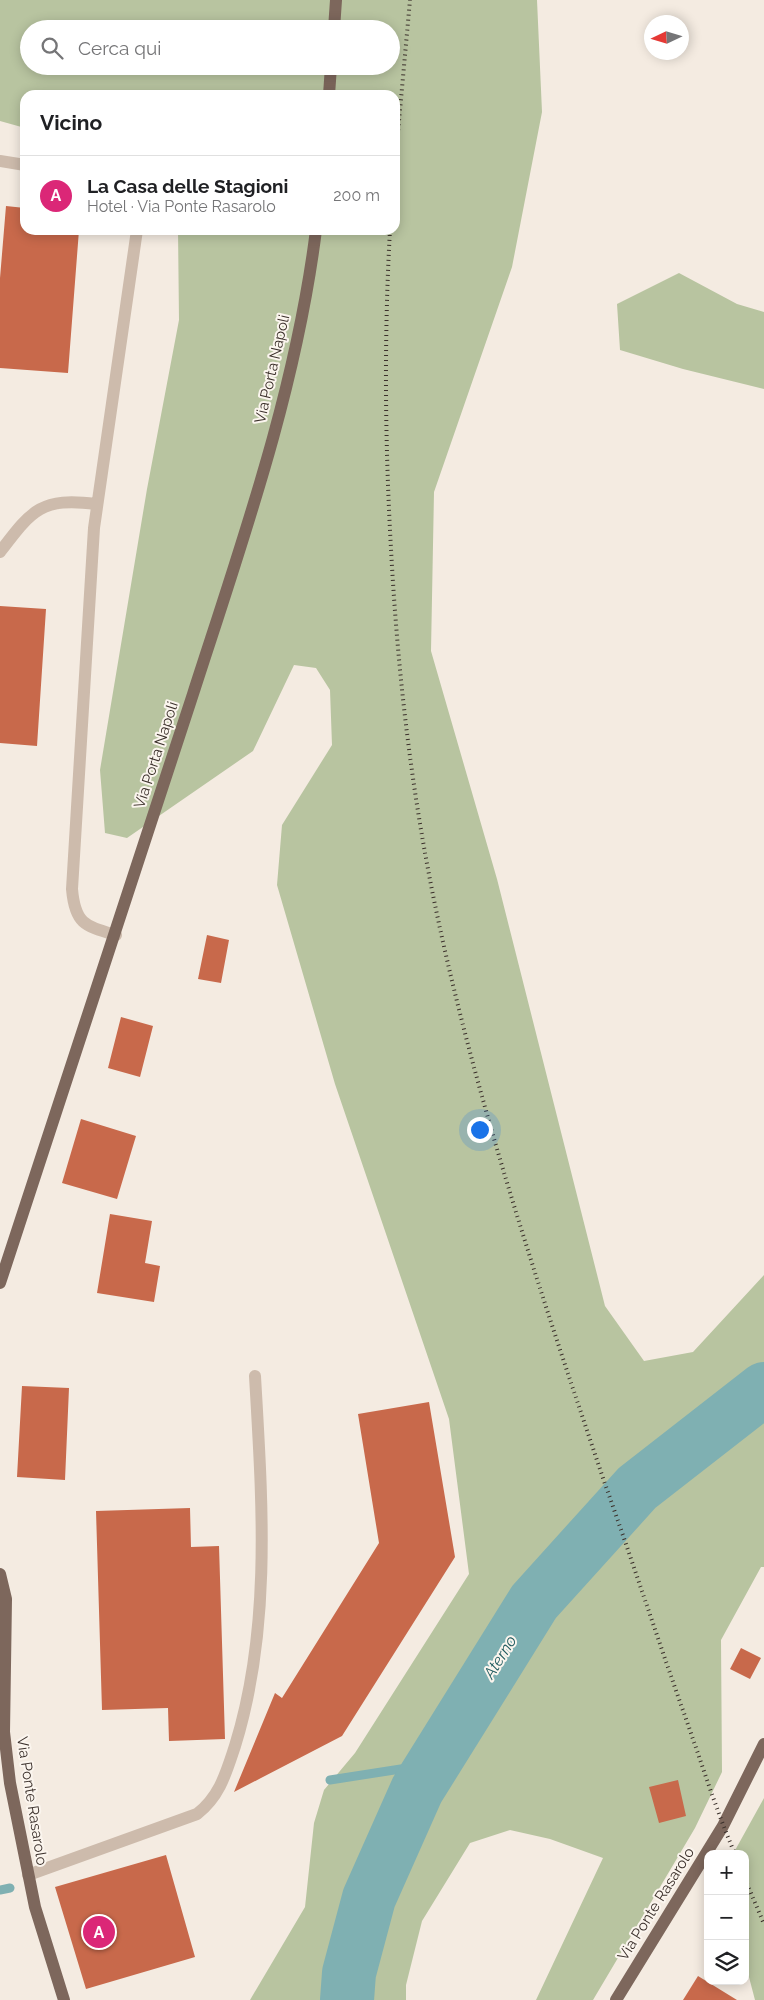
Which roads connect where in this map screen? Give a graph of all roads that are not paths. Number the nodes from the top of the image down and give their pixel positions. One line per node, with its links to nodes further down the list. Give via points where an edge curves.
1 (336, 0): 2 (main road)
2 (335, 20)
3 (330, 75): 4 (main road)
4 (329, 90)
5 (0, 161): 6 (lane)
6 (20, 165)
7 (136, 235): 9 (lane)
8 (315, 235): 11 (main road, Via Porta Napoli, via 299,328 252,511)
9 (96, 504): 10 (lane, via 65,502 46,506 29,516); 11 (lane, via 72,889 75,911 83,924)
10 (0, 552)
11 (116, 936): 12 (main road, Via Porta Napoli)
12 (0, 1283)
13 (255, 1376): 16 (lane, via 261,1480 261,1566 253,1675 241,1727 218,1793 197,1814)
14 (0, 1574): 16 (main road, Via Ponte Rasarolo, via 6,1599 4,1732)
15 (764, 1744): 18 (main road, Via Ponte Rasarolo, via 723,1826)
16 (28, 1876): 17 (main road, Via Ponte Rasarolo)
17 (64, 2000)
18 (616, 2000)

